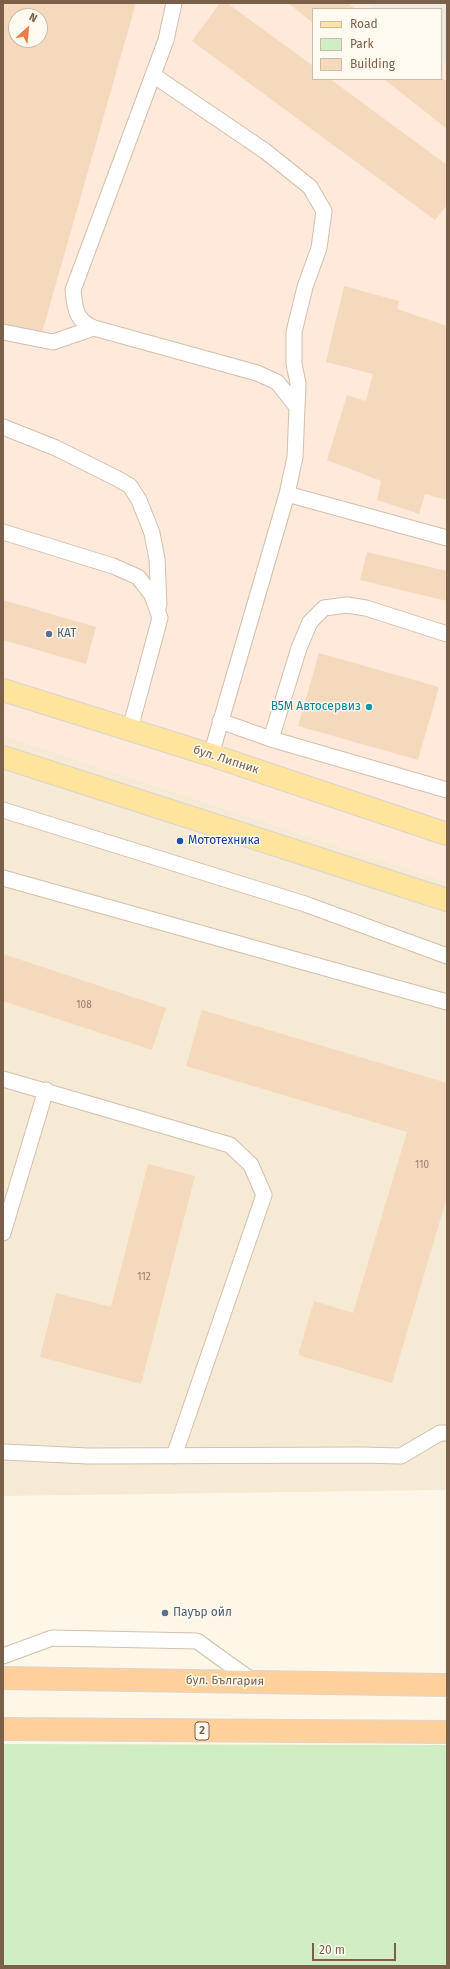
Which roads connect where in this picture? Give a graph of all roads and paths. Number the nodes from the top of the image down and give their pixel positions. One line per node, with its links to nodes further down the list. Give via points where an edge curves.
1 (174, 3): 2 (lane, via 166,40)
2 (153, 75): 3 (lane, via 73,290 75,308 80,319); 5 (lane, via 265,151 310,187 324,211 319,248 294,332)
3 (94, 328): 4 (lane, via 53,342); 5 (lane, via 257,373 277,382)
4 (3, 332)
5 (297, 407): 7 (lane, via 295,457)
6 (3, 427): 10 (lane, via 56,448 130,486 139,500 152,533 157,559)
7 (287, 494): 9 (lane); 13 (lane)
8 (3, 532): 10 (lane, via 113,566 138,577 152,594)
9 (447, 538)
10 (160, 618): 14 (lane)
11 (447, 634): 15 (lane, via 366,608 347,605 324,608 310,622 299,648)
12 (3, 690): 14 (main road, бул. Липник)
13 (220, 721): 15 (lane); 16 (lane)
14 (130, 729): 16 (main road, бул. Липник)
15 (271, 739): 18 (lane)
16 (211, 755): 20 (main road, бул. Липник)
17 (3, 757): 22 (main road)
18 (447, 790)
19 (3, 810): 23 (lane, via 305,904)
20 (447, 834)
21 (3, 878): 24 (lane)
22 (447, 900)
23 (447, 956)
24 (447, 1002)
25 (3, 1079): 26 (lane)
26 (46, 1090): 27 (lane); 30 (lane, via 230,1145 251,1165 264,1194)
27 (3, 1233)
28 (447, 1433): 30 (lane, via 440,1433 401,1456)
29 (3, 1452): 30 (lane, via 88,1456)
30 (174, 1456)
31 (3, 1656): 33 (lane, via 52,1638 197,1641)
32 (3, 1678): 33 (highway, бул. България)
33 (254, 1682): 34 (highway, бул. България)
34 (447, 1684)
35 (3, 1729): 36 (highway, 2)
36 (447, 1732)

